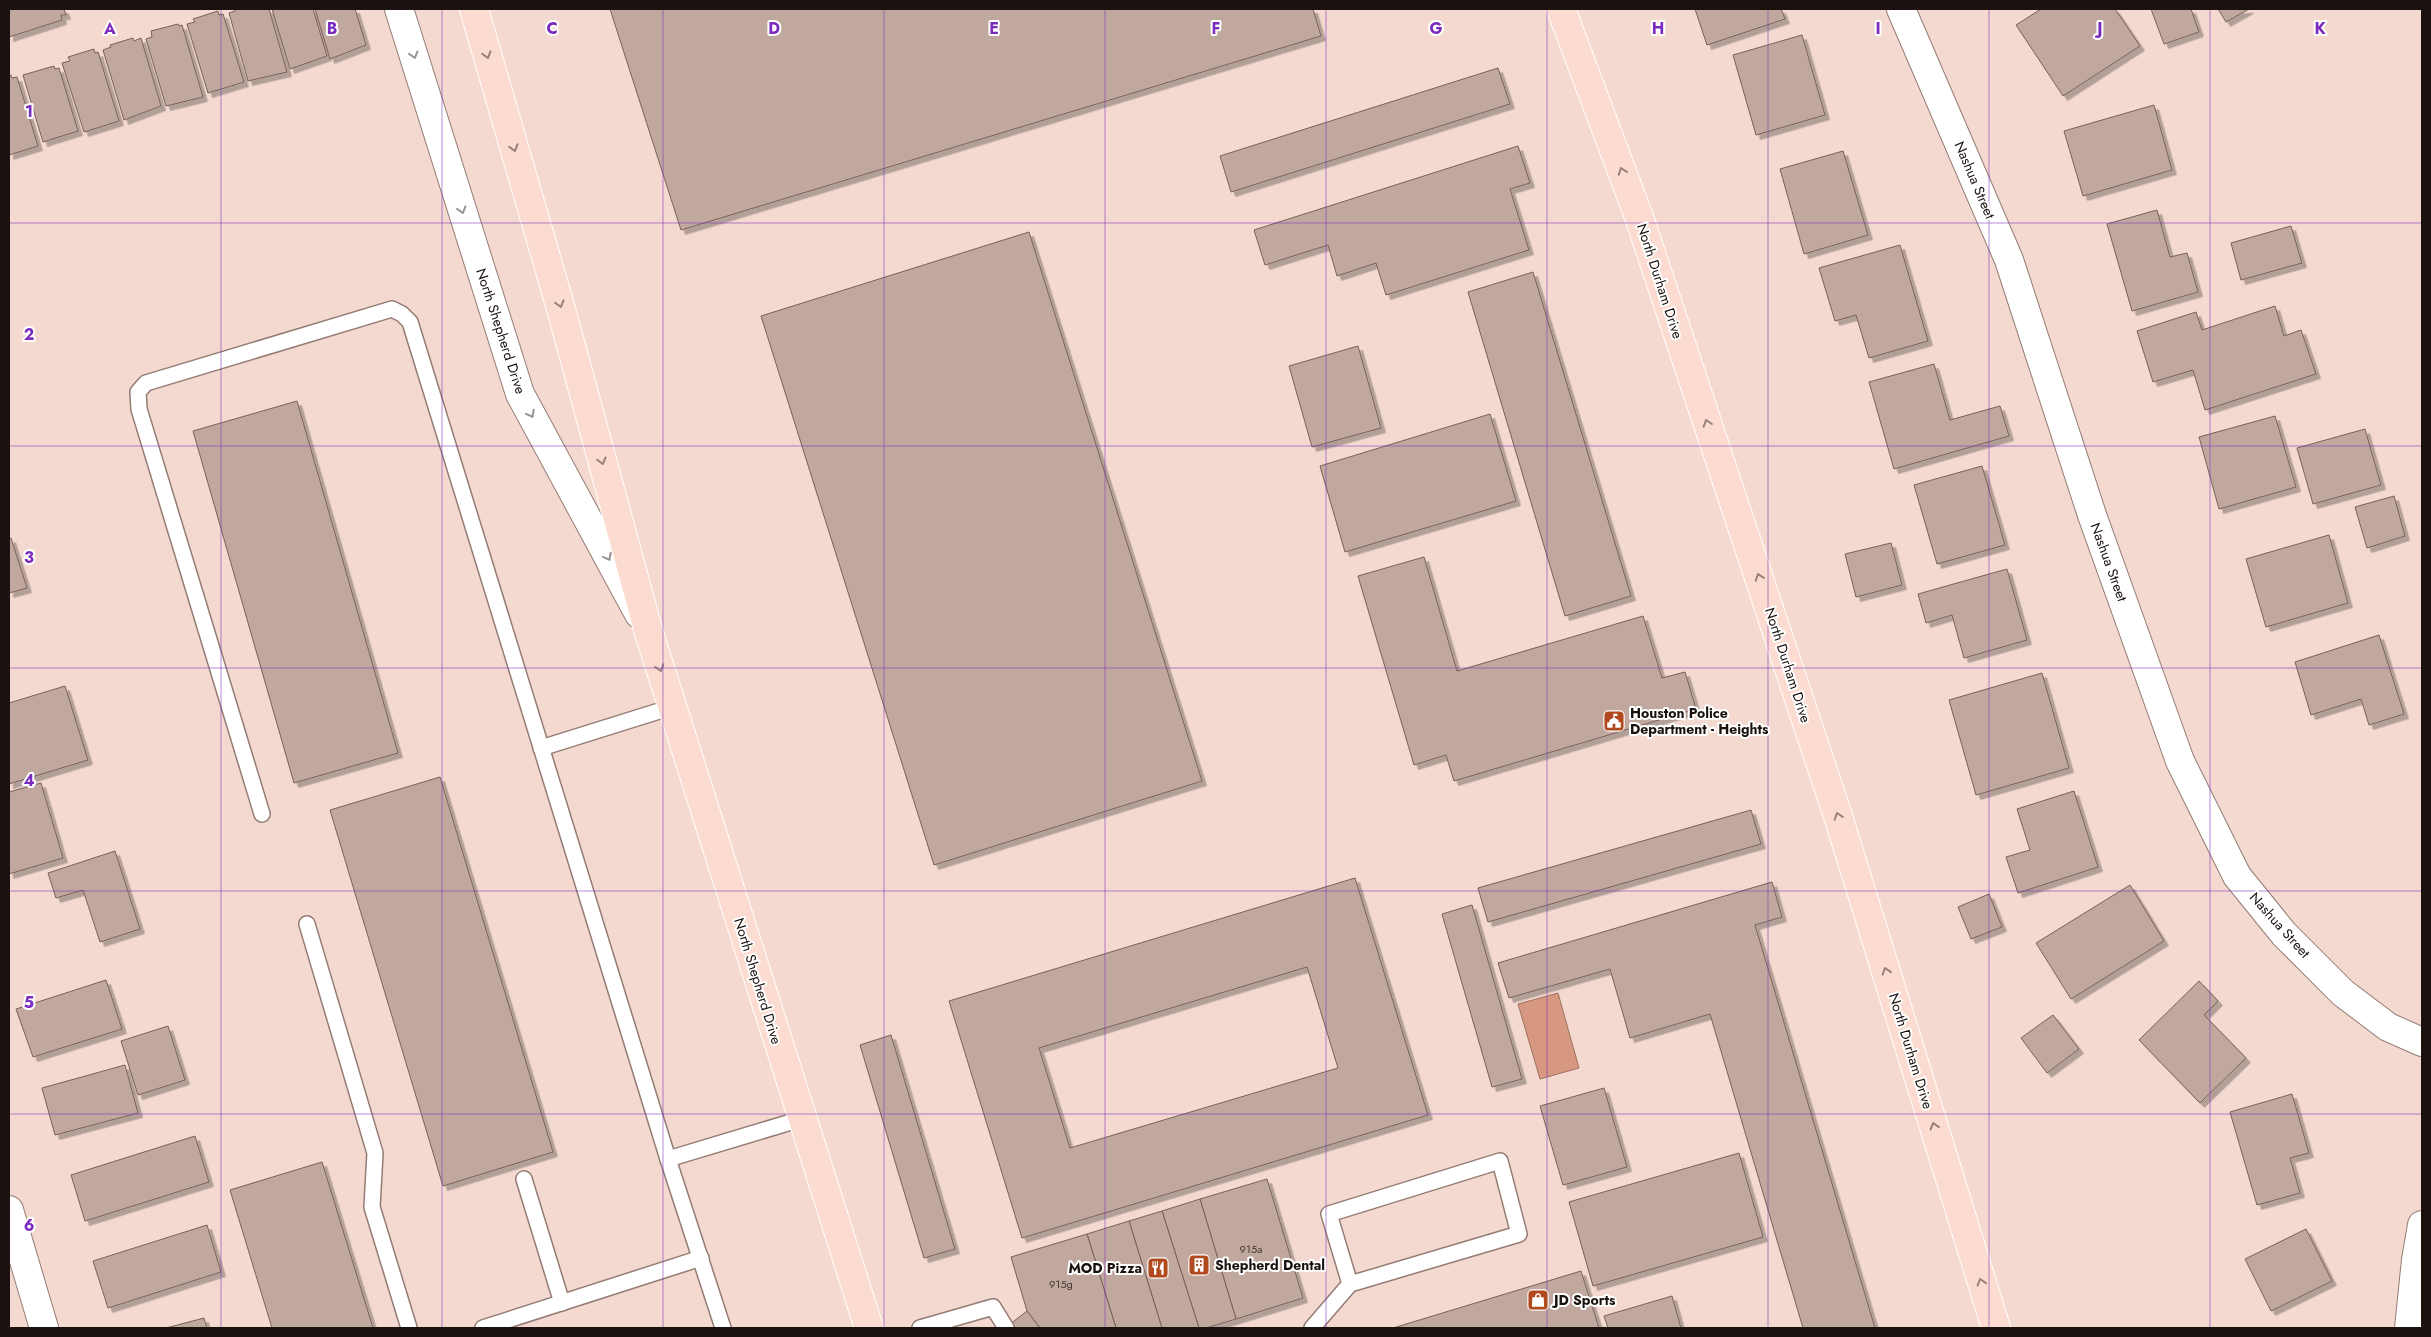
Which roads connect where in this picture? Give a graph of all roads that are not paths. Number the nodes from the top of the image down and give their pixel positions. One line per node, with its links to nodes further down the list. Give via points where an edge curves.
1 (399, 9): 5 (street, North Shepherd Drive, one-way to 5, via 520,394)
2 (474, 9): 5 (main road, North Shepherd Drive, one-way to 5, via 561,309)
3 (1561, 9): 27 (main road, North Durham Drive, one-way to 3, via 1835,808 1639,217)
4 (1901, 9): 10 (street, Nashua Street, via 2009,260 2092,515 2180,761 2237,876 2284,934 2343,993 2388,1027)
5 (649, 633): 6 (main road, North Shepherd Drive, one-way to 6)
6 (672, 707): 7 (lane); 11 (main road, North Shepherd Drive)
7 (541, 748): 8 (lane, via 410,322 392,309 146,382 138,392 139,409); 12 (lane)
8 (262, 814)
9 (307, 924): 20 (lane, via 375,1153 372,1207)
10 (2422, 1042)
11 (801, 1119): 12 (lane); 23 (main road, North Shepherd Drive)
12 (668, 1159): 16 (lane)
13 (524, 1180): 18 (lane)
14 (9, 1210): 19 (street)
15 (2422, 1225): 28 (street)
16 (701, 1258): 18 (lane); 22 (lane)
17 (1350, 1284): 17 (lane, via 1329,1214 1500,1161 1519,1234); 26 (lane)
18 (562, 1303): 21 (lane)
19 (44, 1328)
20 (409, 1328)
21 (483, 1328)
22 (723, 1328)
23 (869, 1328)
24 (920, 1328): 25 (lane, via 993,1307)
25 (1006, 1328)
26 (1312, 1328)
27 (1996, 1328)
28 (2410, 1328)

